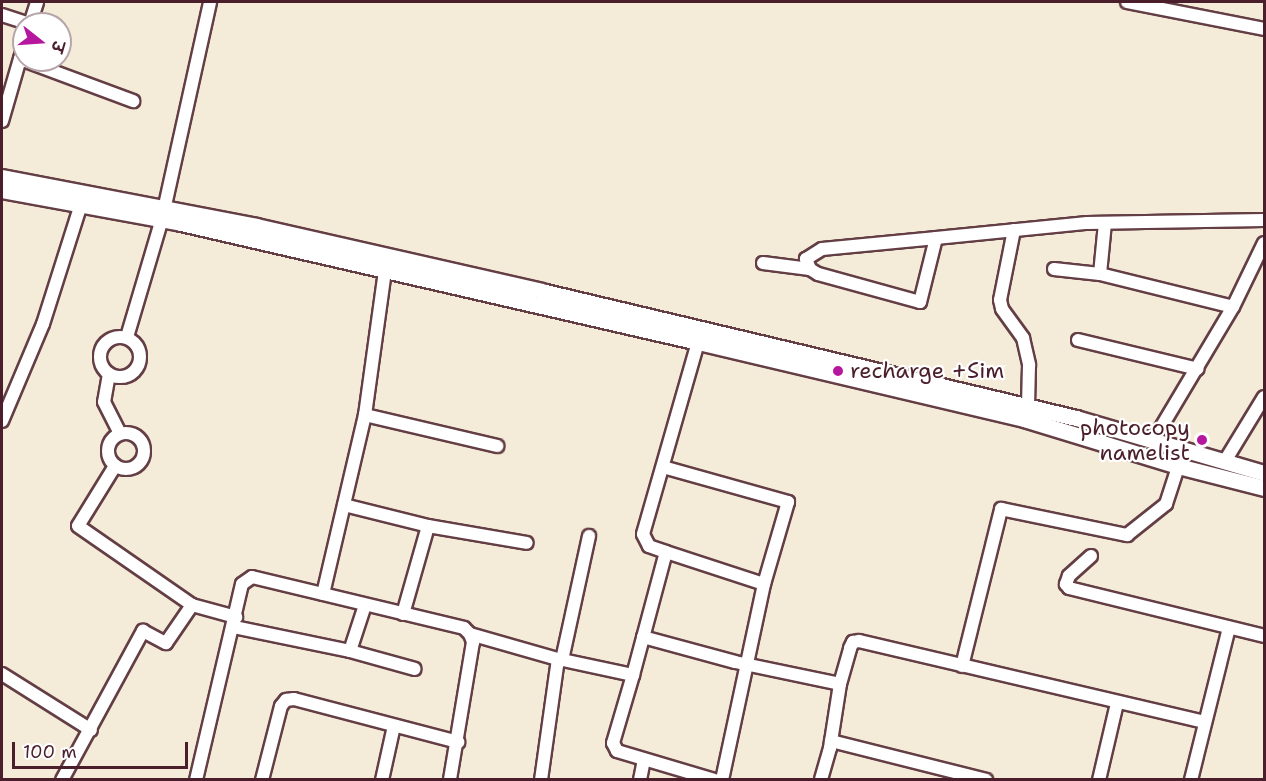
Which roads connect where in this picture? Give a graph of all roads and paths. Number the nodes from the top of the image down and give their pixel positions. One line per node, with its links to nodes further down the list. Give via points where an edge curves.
1 (210, 2): 12 (street)
2 (1127, 2): 3 (street)
3 (1174, 5): 4 (street)
4 (1264, 29)
5 (16, 72): 8 (street)
6 (55, 72): 7 (street)
7 (133, 101)
8 (2, 121)
9 (2, 177): 12 (street)
10 (2, 190): 11 (street)
11 (81, 204): 12 (street); 32 (street, via 43,324)
12 (164, 214): 21 (street); 24 (street); 30 (street, via 541,291)
13 (1264, 220): 14 (street)
14 (1105, 223): 15 (street); 22 (street)
15 (1014, 230): 16 (street); 30 (street, via 1000,300 1023,338 1029,365)
16 (936, 238): 19 (street, via 822,249 806,259); 19 (street, via 920,303)
17 (1264, 243): 23 (street)
18 (763, 263): 19 (street)
19 (810, 269)
20 (1054, 269): 22 (street)
21 (385, 271): 26 (street); 31 (street)
22 (1100, 274): 23 (street)
23 (1233, 307): 27 (street)
24 (127, 337): 28 (street, via 114,337 104,345 100,357); 28 (street, via 138,345 139,366 129,375)
25 (1078, 340): 27 (street)
26 (698, 342): 37 (street, via 1024,419); 39 (street)
27 (1198, 369): 34 (street)
28 (109, 374): 33 (street, via 104,402)
29 (1264, 397): 36 (street)
30 (1028, 407): 34 (street)
31 (365, 415): 35 (street); 42 (street)
32 (2, 421)
33 (120, 433): 38 (street, via 108,447 109,459); 38 (street, via 137,436 144,452 135,467)
34 (1153, 441): 36 (street)
35 (497, 446)
36 (1225, 461): 40 (street)
37 (1178, 465): 41 (street); 61 (street, via 1166,504 1127,535 1001,509)
38 (115, 466): 51 (street, via 78,526)
39 (663, 467): 46 (street, via 643,534 649,546); 48 (street, via 788,502)
40 (1264, 473)
41 (1264, 488)
42 (344, 505): 43 (street); 49 (street)
43 (428, 526): 45 (street); 52 (street)
44 (589, 536): 59 (street)
45 (527, 543)
46 (666, 552): 48 (street); 57 (street)
47 (1091, 556): 54 (street, via 1069,576 1069,588)
48 (764, 584): 60 (street)
49 (323, 594): 50 (street); 53 (street, via 252,578 242,584)
50 (365, 604): 52 (street); 58 (street)
51 (192, 605): 53 (street); 69 (street, via 166,643 143,631)
52 (404, 614): 55 (street, via 464,628)
53 (235, 622): 58 (street); 75 (street)
54 (1229, 628): 56 (street); 67 (street)
55 (470, 634): 59 (street); 71 (street, via 473,642)
56 (1264, 636)
57 (643, 638): 60 (street); 64 (street)
58 (350, 651): 62 (street)
59 (560, 660): 64 (street); 78 (street)
60 (749, 664): 65 (street); 81 (street)
61 (962, 666): 65 (street, via 853,642); 66 (street)
62 (415, 669)
63 (2, 674): 69 (street)
64 (633, 675): 72 (street, via 614,743 617,751)
65 (840, 684): 70 (street)
66 (1117, 702): 67 (street); 84 (street)
67 (1205, 722): 85 (street)
68 (394, 726): 71 (street); 73 (street, via 286,700 281,706); 76 (street)
69 (91, 730): 74 (street)
70 (831, 741): 82 (street); 83 (street)
71 (458, 742): 77 (street)
72 (644, 760): 79 (street); 80 (street)
73 (265, 779)
74 (62, 780)
75 (196, 780)
76 (382, 780)
77 (450, 780)
78 (541, 780)
79 (640, 780)
80 (714, 780)
81 (722, 780)
82 (821, 780)
83 (986, 780)
84 (1099, 780)
85 (1191, 780)

